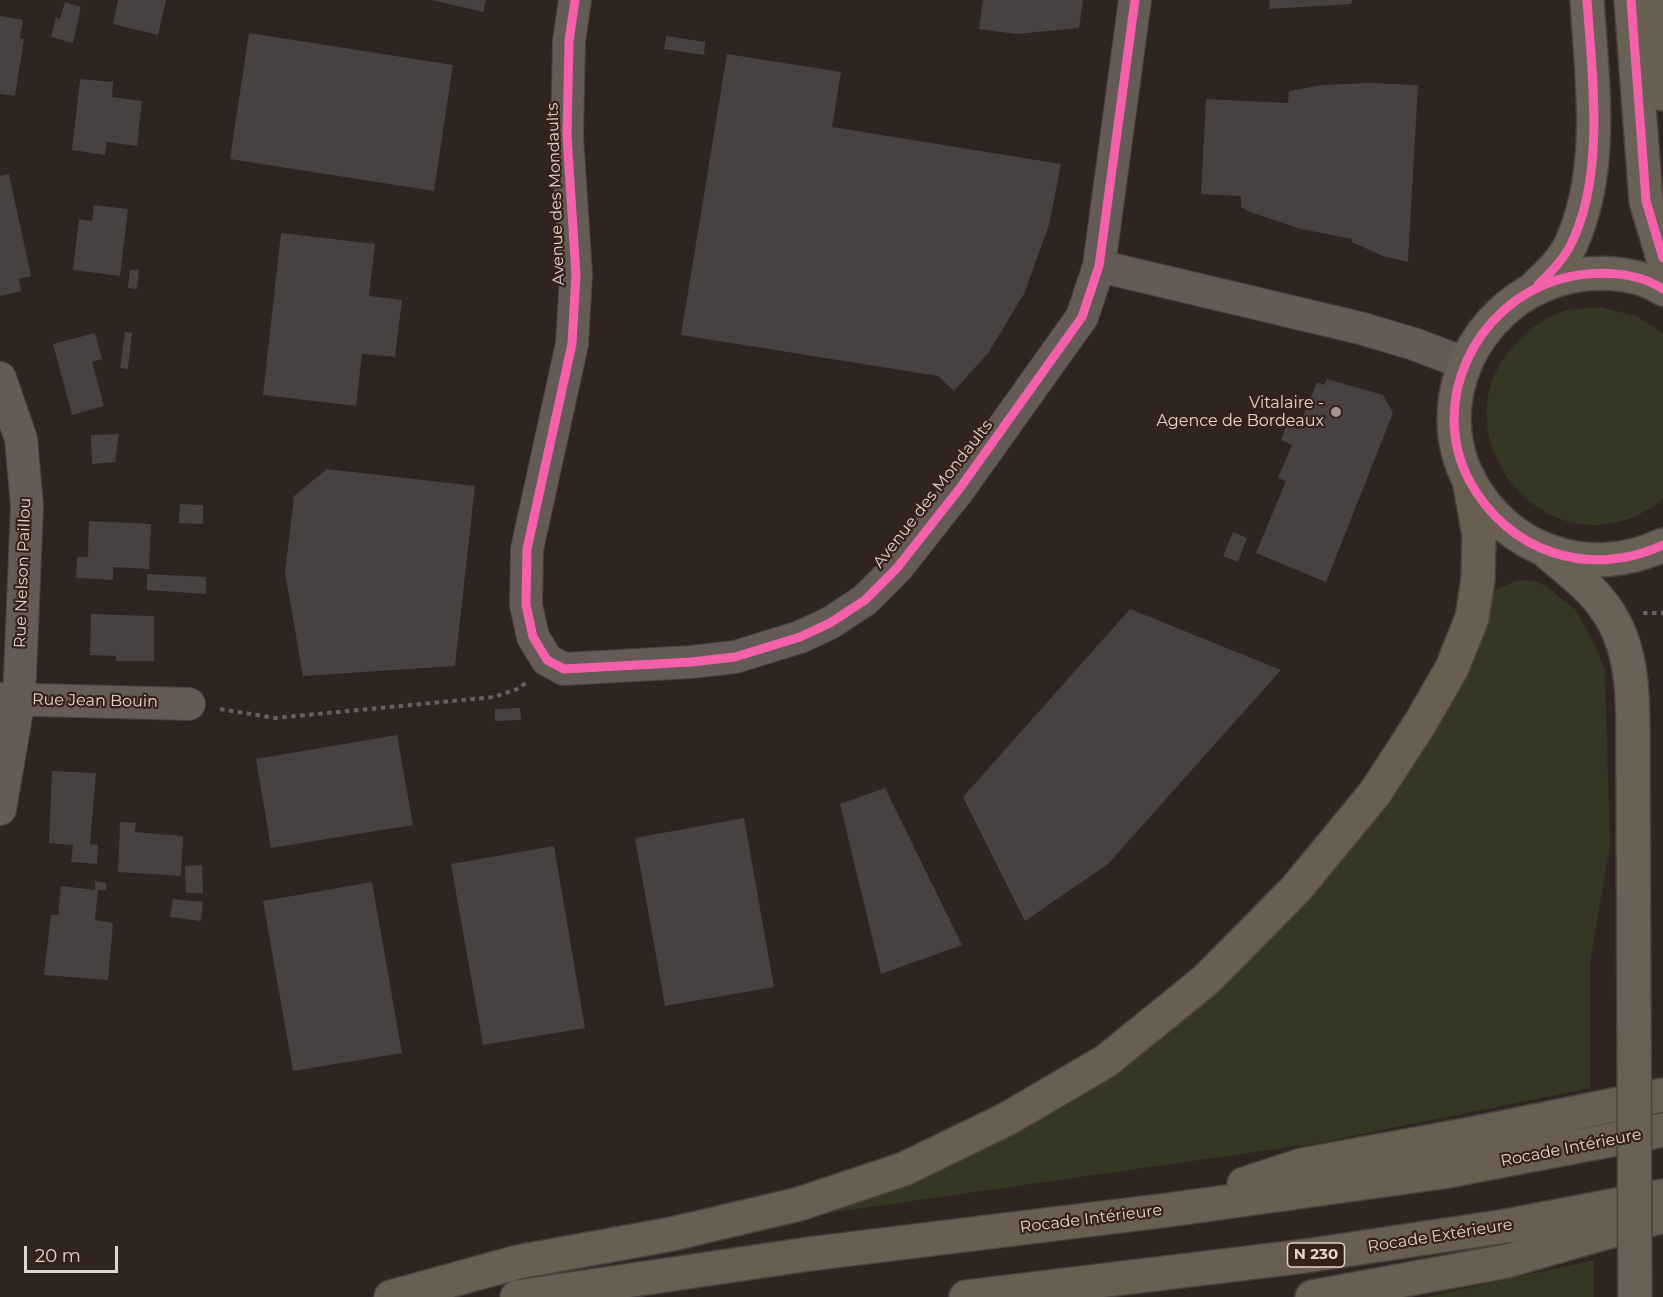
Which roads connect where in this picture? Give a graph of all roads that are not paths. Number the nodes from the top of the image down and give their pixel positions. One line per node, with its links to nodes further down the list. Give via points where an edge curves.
1 (575, 0): 8 (street, Avenue des Mondaults, via 569,41 567,136 576,275 572,344 527,549 526,605 533,638 547,660 564,669 735,657 800,637 864,600 897,568 1053,361 1082,317)
2 (1135, 0): 8 (street, Avenue des Mondaults)
3 (1587, 0): 9 (main road, via 1594,117 1586,203 1570,246)
4 (1631, 0): 7 (main road, via 1646,201)
5 (1656, 0): 6 (highway)
6 (1663, 94)
7 (1663, 258)
8 (1099, 266): 11 (street, via 1360,328)
9 (1536, 286): 10 (main road, via 1576,274 1618,274); 11 (main road, via 1506,306 1482,332)
10 (1663, 289)
11 (1464, 363): 13 (main road, via 1455,412 1457,441)
12 (0, 378): 16 (street, Rue Nelson Paillou, via 21,439 27,506)
13 (1468, 479): 15 (main road, via 1488,509 1514,533); 24 (highway, via 1479,536 1472,618 1452,668 1421,722 1375,794 1296,889 1206,980 1106,1060 1006,1119 904,1169 810,1201 672,1234 518,1262)
14 (1663, 544): 15 (main road, via 1611,561 1577,559)
15 (1545, 550): 28 (main road, bridge, via 1604,604 1626,653 1632,706)
16 (9, 699): 17 (street, Rue Jean Bouin); 18 (street, Rue Nelson Paillou)
17 (189, 704)
18 (0, 809)
19 (1663, 1095): 22 (highway, via 1302,1165)
20 (1663, 1130): 22 (highway, Rocade Intérieure, via 1442,1173)
21 (1663, 1196): 26 (highway, Rocade Extérieure / N 230, via 1506,1226 1305,1256)
22 (1168, 1210): 25 (highway, Rocade Intérieure, via 809,1254)
23 (1663, 1217): 27 (highway, via 1507,1261)
24 (391, 1297)
25 (517, 1297)
26 (966, 1297)
27 (1311, 1297)
28 (1635, 1297)

